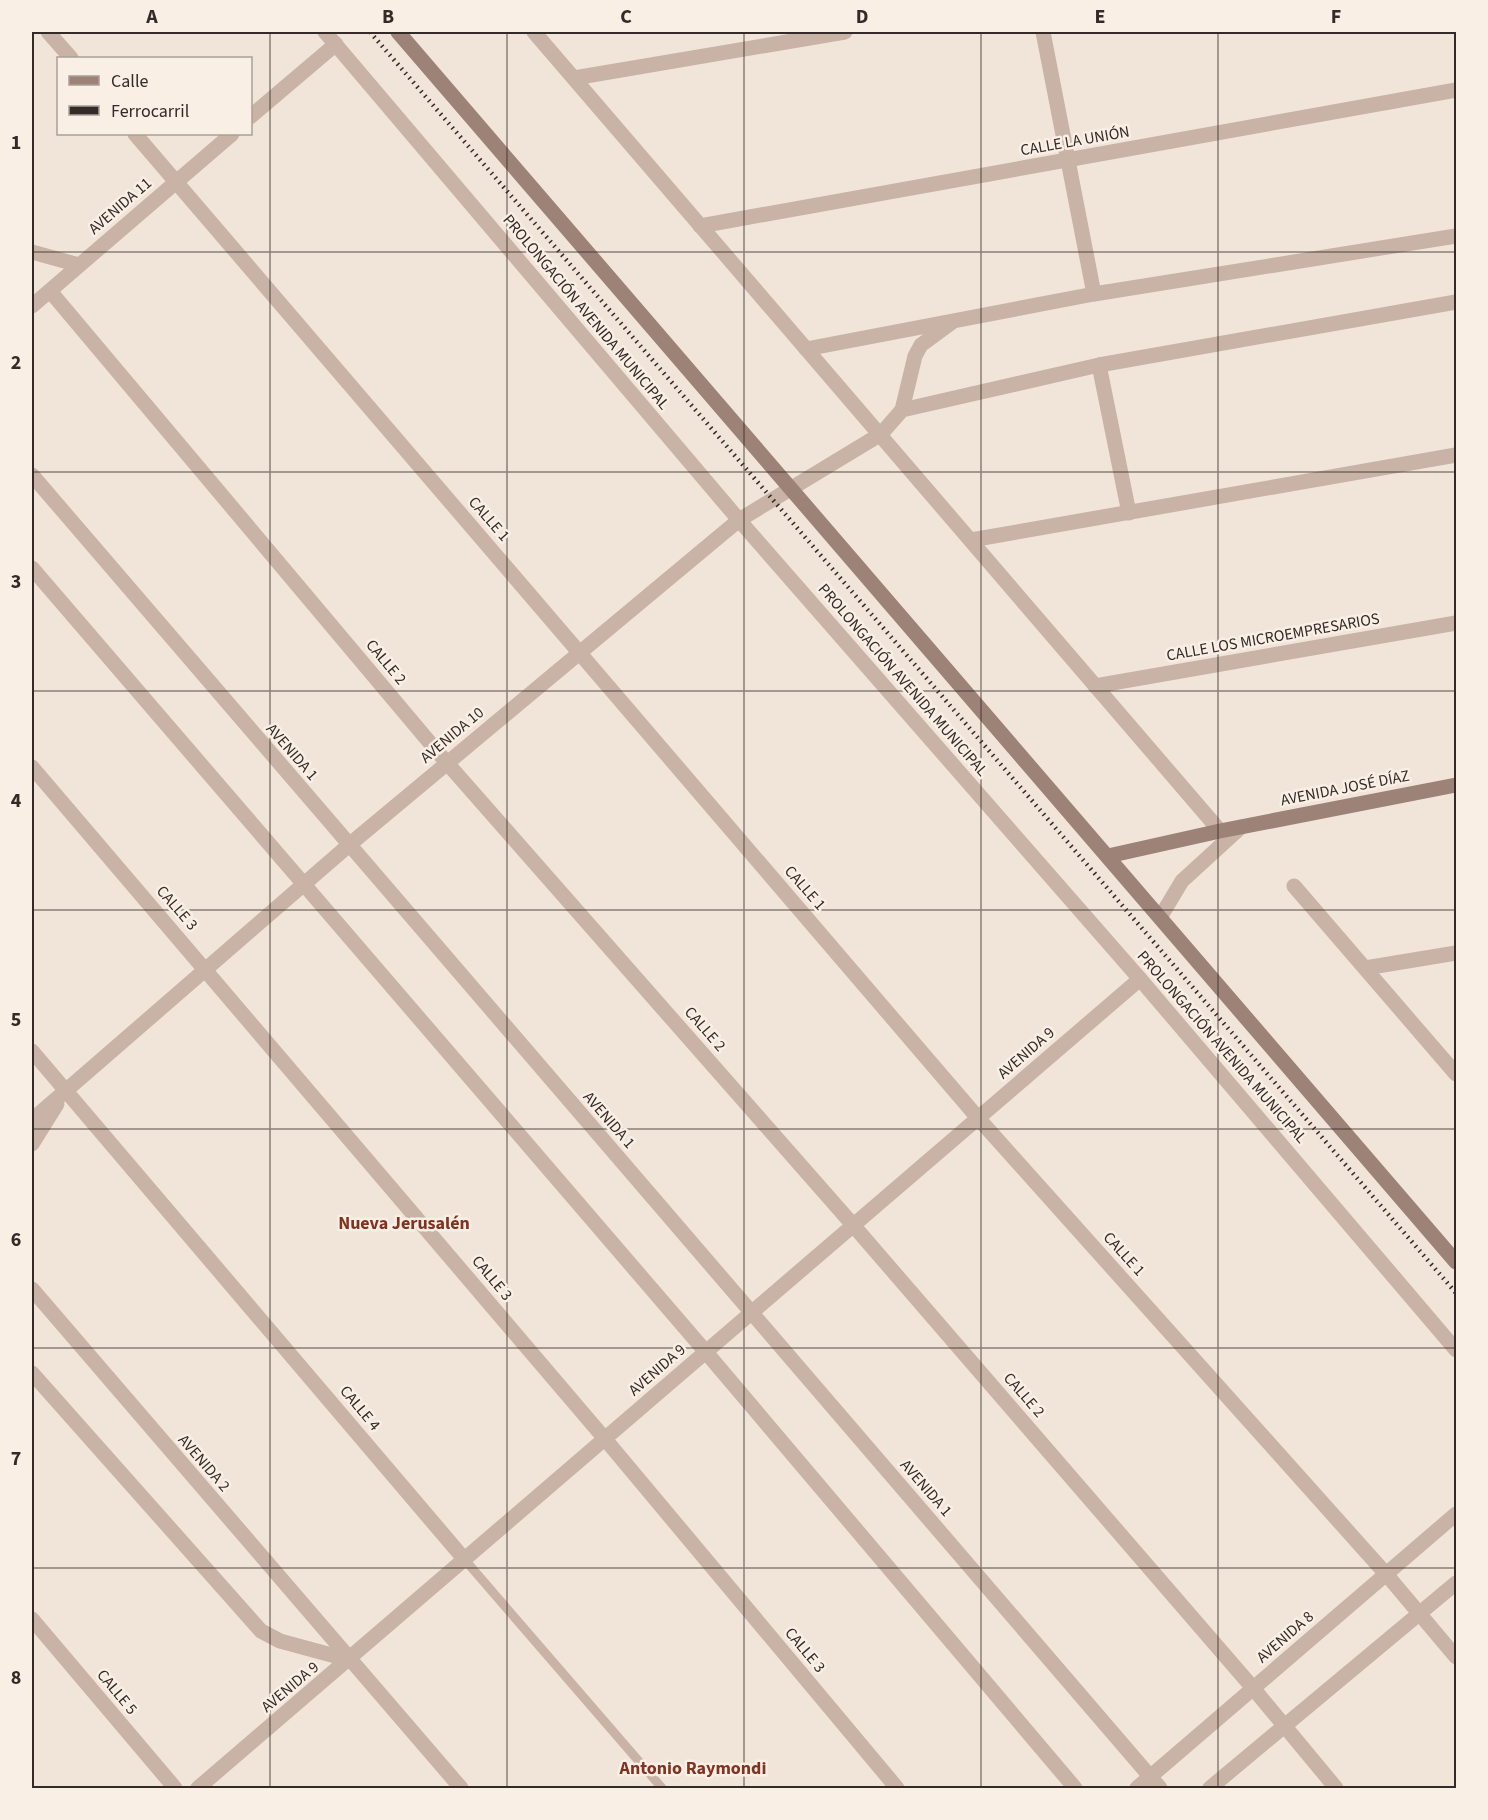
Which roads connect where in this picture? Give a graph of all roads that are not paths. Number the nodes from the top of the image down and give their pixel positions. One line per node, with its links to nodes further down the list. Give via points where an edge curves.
1 (48, 32): 8 (street)
2 (325, 32): 7 (street, PROLONGACIÓN AVENIDA MUNICIPAL)
3 (398, 32): 31 (main road)
4 (534, 32): 9 (street)
5 (845, 32): 9 (street)
6 (1043, 32): 14 (street)
7 (336, 44): 11 (street); 33 (street, PROLONGACIÓN AVENIDA MUNICIPAL)
8 (70, 57)
9 (574, 78): 16 (street)
10 (1456, 90): 14 (street, CALLE LA UNIÓN)
11 (252, 115)
12 (136, 135): 15 (street, CALLE 1)
13 (231, 135): 15 (street, AVENIDA 11)
14 (1068, 160): 16 (street, CALLE LA UNIÓN); 21 (street)
15 (176, 182): 19 (street, AVENIDA 11); 37 (street, CALLE 1)
16 (700, 226): 25 (street)
17 (1456, 236): 21 (street)
18 (32, 252): 19 (street)
19 (79, 265): 20 (street, AVENIDA 11)
20 (50, 291): 23 (street, AVENIDA 11); 39 (street, CALLE 2)
21 (1094, 294): 24 (street)
22 (1456, 302): 26 (street)
23 (32, 306)
24 (953, 321): 25 (street); 27 (street, via 921,345)
25 (806, 349): 28 (street)
26 (1099, 365): 27 (street); 32 (street)
27 (902, 410): 28 (street, AVENIDA 10)
28 (881, 434): 31 (street, AVENIDA 10); 34 (street)
29 (1456, 455): 32 (street)
30 (32, 475): 44 (street, AVENIDA 1)
31 (792, 488): 33 (street, AVENIDA 10); 45 (main road)
32 (1129, 513): 34 (street)
33 (739, 520): 37 (street, AVENIDA 10); 52 (street, PROLONGACIÓN AVENIDA MUNICIPAL)
34 (971, 540): 38 (street)
35 (32, 568): 46 (street)
36 (1456, 623): 38 (street, CALLE LOS MICROEMPRESARIOS)
37 (580, 652): 39 (street, AVENIDA 10); 56 (street, CALLE 1)
38 (1095, 686): 43 (street)
39 (447, 763): 44 (street, AVENIDA 10); 59 (street, CALLE 2)
40 (32, 767): 51 (street, CALLE 3)
41 (1456, 785): 42 (main road, AVENIDA JOSÉ DÍAZ)
42 (1241, 827): 43 (main road, AVENIDA JOSÉ DÍAZ); 48 (street, via 1182,881)
43 (1220, 831): 45 (main road, AVENIDA JOSÉ DÍAZ)
44 (349, 845): 46 (street, AVENIDA 10); 62 (street, AVENIDA 1)
45 (1108, 856): 48 (main road)
46 (304, 883): 51 (street, AVENIDA 10); 64 (street)
47 (1294, 886): 50 (street)
48 (1161, 916): 60 (main road)
49 (1456, 952): 50 (street)
50 (1365, 968): 54 (street)
51 (206, 969): 55 (street, AVENIDA 10); 66 (street, CALLE 3)
52 (1140, 980): 56 (street, AVENIDA 9); 63 (street, PROLONGACIÓN AVENIDA MUNICIPAL)
53 (32, 1051): 55 (street, CALLE 4)
54 (1453, 1066)
55 (66, 1090): 57 (street, AVENIDA 10); 58 (street, AVENIDA 10); 68 (street, CALLE 4)
56 (978, 1118): 59 (street, AVENIDA 9); 69 (street, CALLE 1)
57 (32, 1120)
58 (32, 1144)
59 (853, 1225): 62 (street, AVENIDA 9); 75 (street, CALLE 2)
60 (1456, 1262)
61 (32, 1289): 74 (street, AVENIDA 2)
62 (752, 1312): 64 (street, AVENIDA 9); 77 (street, AVENIDA 1)
63 (1456, 1350)
64 (705, 1351): 66 (street, AVENIDA 9); 83 (street)
65 (32, 1373): 74 (street, via 261,1631 280,1641)
66 (604, 1439): 68 (street, AVENIDA 9); 82 (street, CALLE 3)
67 (1456, 1514): 69 (street, AVENIDA 8)
68 (465, 1560): 74 (street, AVENIDA 9); 81 (lane, CALLE 4)
69 (1386, 1574): 71 (street, CALLE 1); 75 (street, AVENIDA 8)
70 (1456, 1583): 71 (street)
71 (1419, 1614): 73 (street, CALLE 1); 76 (street)
72 (32, 1618): 78 (street, CALLE 5)
73 (1456, 1657)
74 (350, 1660): 79 (street, AVENIDA 9); 80 (street, AVENIDA 2)
75 (1253, 1688): 76 (street, CALLE 2); 77 (street, AVENIDA 8)
76 (1284, 1724): 85 (street); 86 (street, CALLE 2)
77 (1155, 1783): 84 (street, AVENIDA 8)
78 (175, 1788)
79 (198, 1788)
80 (461, 1788)
81 (662, 1788)
82 (897, 1788)
83 (1075, 1788)
84 (1137, 1788)
85 (1210, 1788)
86 (1336, 1788)

